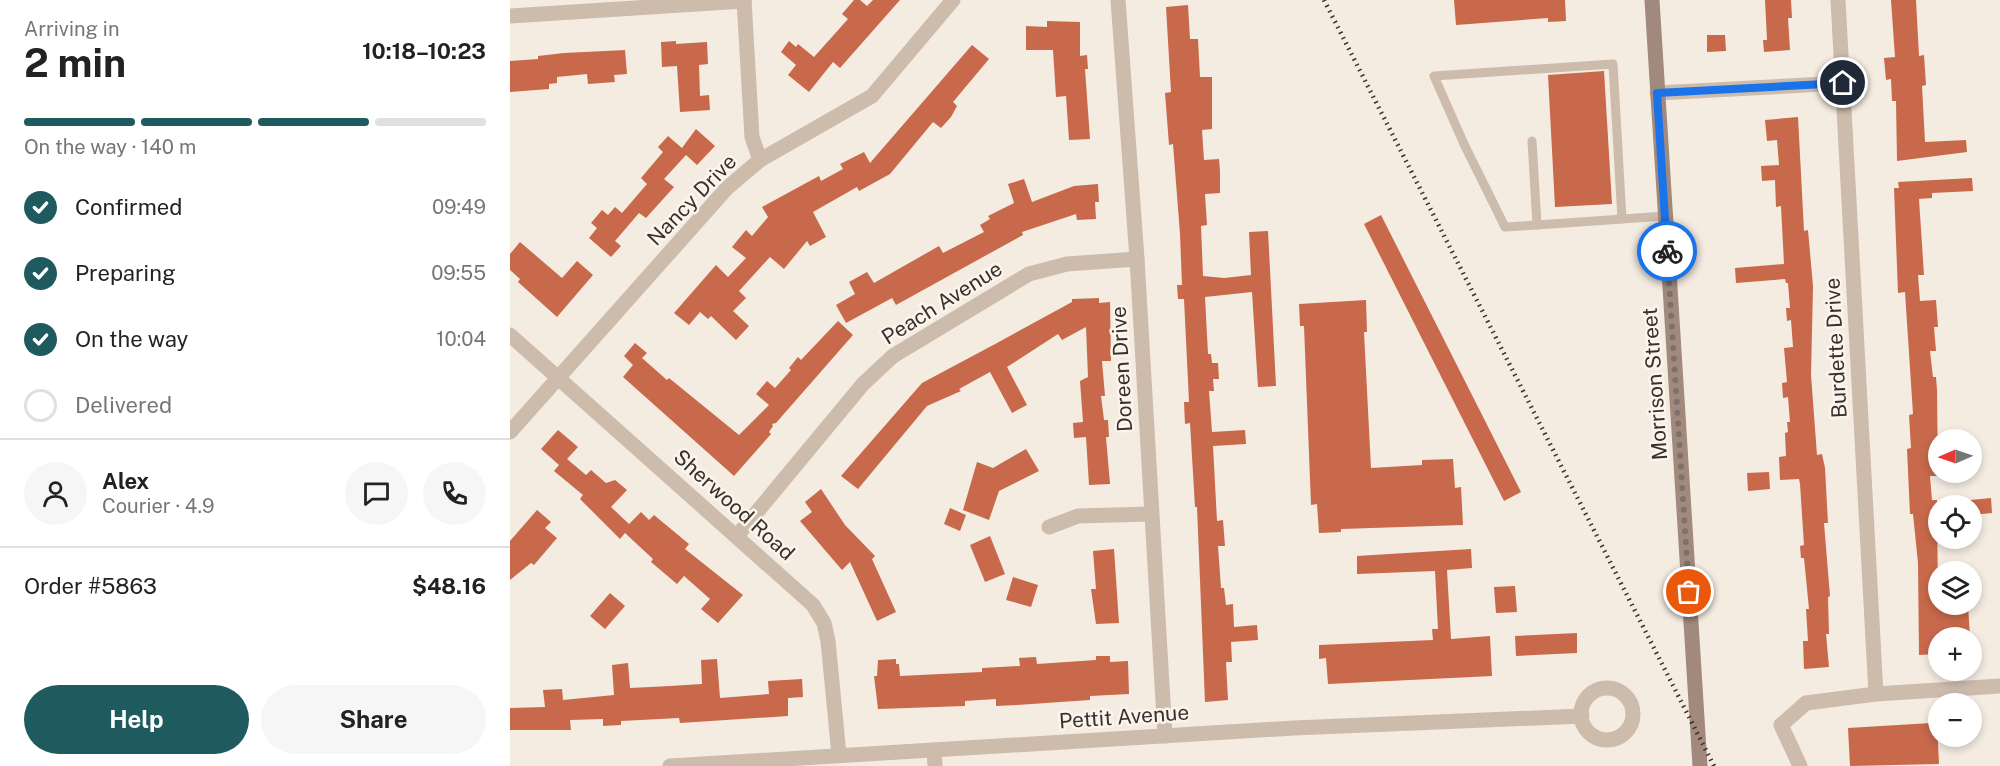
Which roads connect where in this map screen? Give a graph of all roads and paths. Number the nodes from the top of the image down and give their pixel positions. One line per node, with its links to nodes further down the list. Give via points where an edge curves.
1 (744, 0): 6 (street); 10 (street, via 752,137)
2 (953, 0): 10 (street, Nancy Drive, via 872,96)
3 (1118, 0): 14 (street, Doreen Drive)
4 (1652, 0): 8 (street, Morrison Street)
5 (1838, 0): 7 (street, Burdette Drive)
6 (510, 16)
7 (1843, 83): 8 (street); 22 (street, Burdette Drive)
8 (1657, 93): 11 (street, Morrison Street)
9 (1532, 141): 13 (lane)
10 (760, 160): 16 (street, Nancy Drive, via 727,188)
11 (1665, 216): 12 (lane); 29 (street, Morrison Street)
12 (1622, 219): 13 (lane); 13 (lane, via 1613,64 1434,76 1505,227)
13 (1537, 225)
14 (1137, 259): 18 (street, Doreen Drive); 20 (street, Peach Avenue, via 1067,264 1029,274 893,356 863,384)
15 (510, 335): 16 (street, Sherwood Road)
16 (559, 378): 17 (street, Nancy Drive); 20 (street, Sherwood Road)
17 (510, 432)
18 (1150, 514): 19 (street, via 1078,516); 24 (street, Doreen Drive)
19 (1049, 527)
20 (737, 536): 26 (street, Sherwood Road, via 813,605 824,623)
21 (2000, 686): 22 (street)
22 (1876, 694): 30 (street, via 1806,703 1781,725)
23 (1582, 716): 24 (street, Pettit Avenue)
24 (1165, 736): 25 (street, Pettit Avenue)
25 (934, 750): 26 (street, Pettit Avenue); 28 (street)
26 (839, 755): 27 (street, Pettit Avenue)
27 (670, 766)
28 (935, 766)
29 (1700, 766)
30 (1800, 766)

